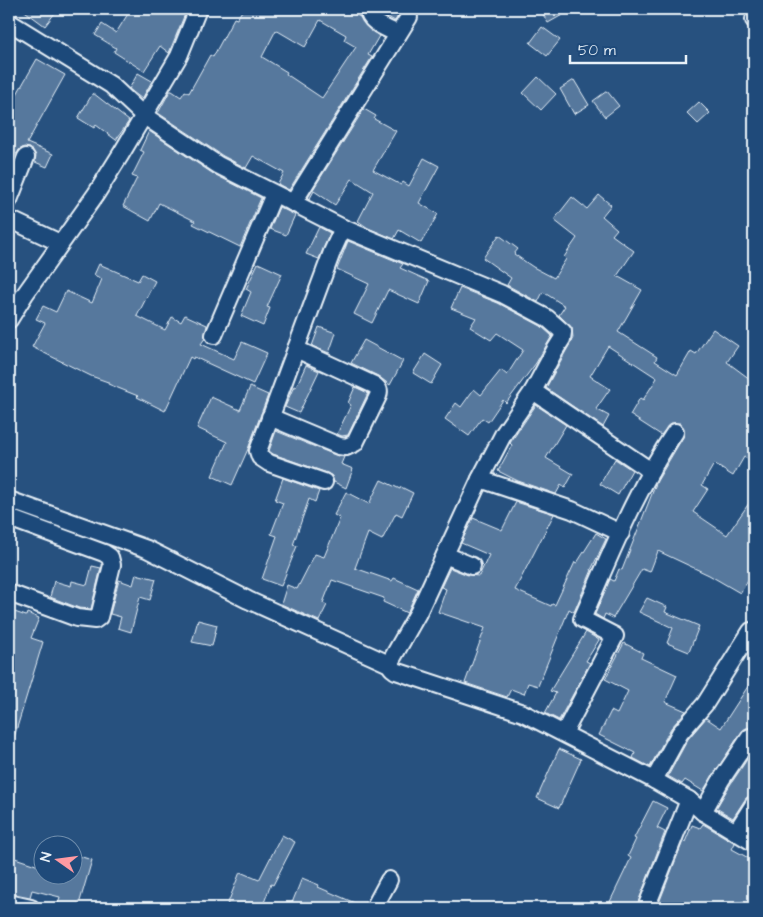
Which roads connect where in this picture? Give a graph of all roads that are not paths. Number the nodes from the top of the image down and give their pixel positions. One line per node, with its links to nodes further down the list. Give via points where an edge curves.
1 (198, 9): 6 (street, via 178,56)
2 (368, 9): 5 (street, via 372,20)
3 (409, 17): 5 (street)
4 (9, 22): 6 (street, via 111,85)
5 (398, 34): 10 (street)
6 (143, 116): 8 (street, via 218,165); 13 (street, via 96,194)
7 (26, 157): 9 (street)
8 (274, 194): 10 (street); 15 (street)
9 (9, 200)
10 (293, 203): 12 (street)
11 (9, 219): 13 (street)
12 (343, 228): 16 (street); 17 (street, via 502,294 547,318 561,330 562,339)
13 (60, 243): 14 (street)
14 (9, 320)
15 (214, 335)
16 (296, 349): 18 (street); 18 (street, via 374,385 380,391 355,444 346,447)
17 (533, 391): 20 (street); 21 (street, via 504,433)
18 (270, 417): 22 (street, via 260,443 260,457)
19 (675, 432): 20 (street)
20 (651, 471): 25 (street)
21 (480, 479): 25 (street, via 572,510); 26 (street)
22 (324, 482)
23 (9, 500): 30 (street, via 147,549 256,604)
24 (9, 518): 28 (street, via 104,553 110,557 112,565 99,617 95,620 77,618)
25 (621, 533): 31 (street, via 582,619 615,636)
26 (445, 555): 27 (street); 30 (street)
27 (472, 566)
28 (9, 593)
29 (751, 631): 33 (street, via 705,704 680,733)
30 (390, 664): 31 (street, via 396,672 523,713)
31 (564, 733): 33 (street)
32 (750, 738): 36 (street)
33 (654, 780): 34 (street)
34 (689, 800): 36 (street); 43 (street)
35 (754, 804): 37 (street)
36 (703, 812): 37 (street)
37 (736, 832): 38 (street)
38 (754, 842)
39 (389, 880): 42 (street)
40 (9, 903): 41 (street)
41 (31, 908)
42 (374, 908)
43 (646, 908)

